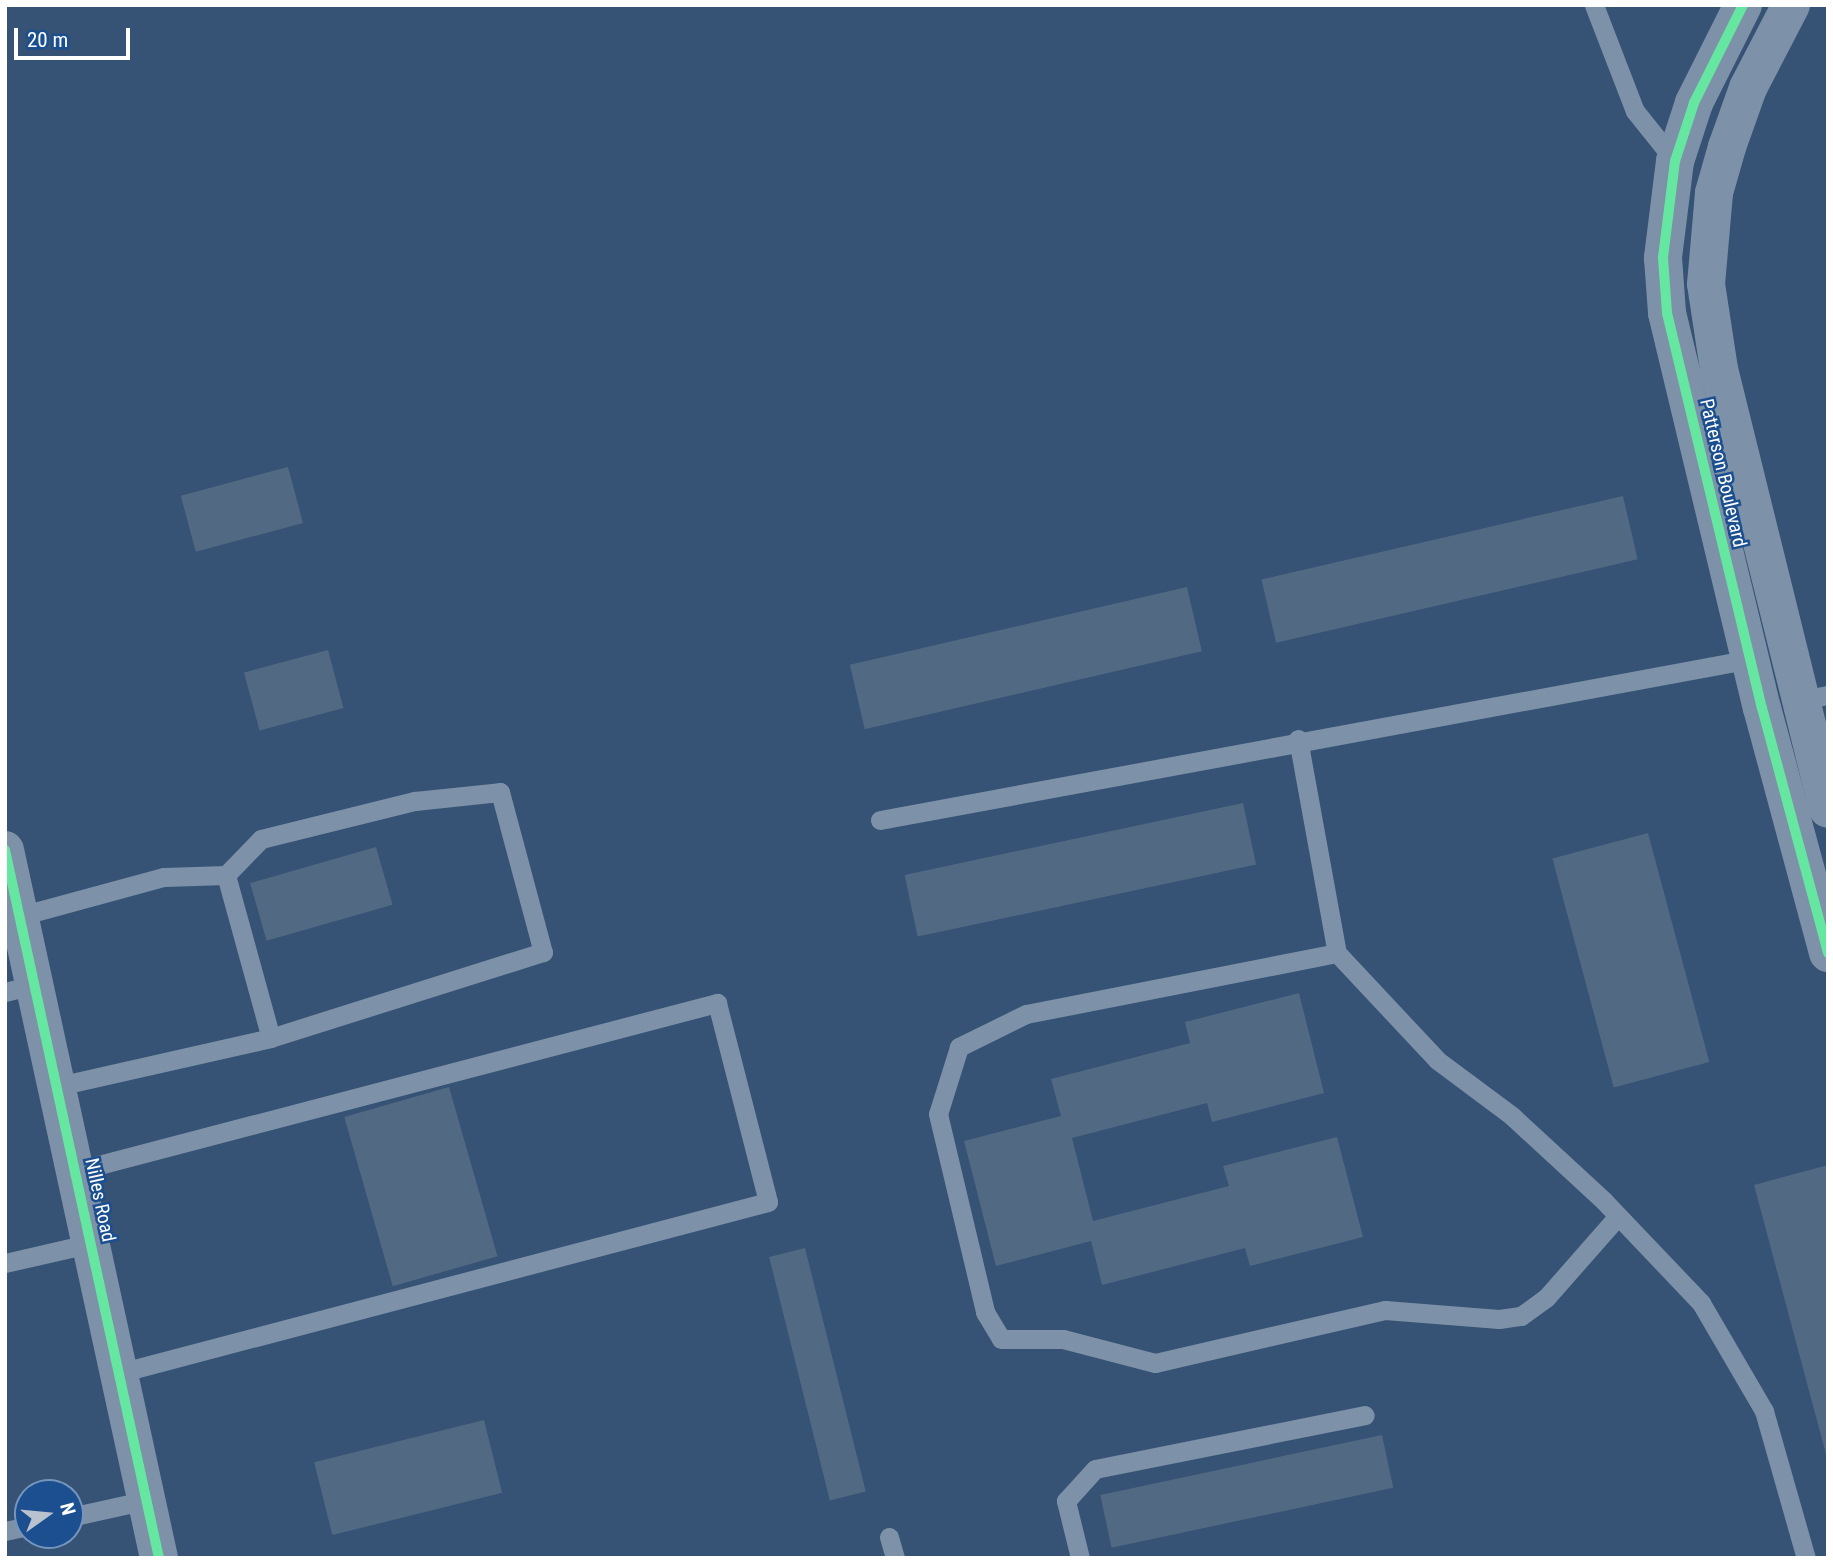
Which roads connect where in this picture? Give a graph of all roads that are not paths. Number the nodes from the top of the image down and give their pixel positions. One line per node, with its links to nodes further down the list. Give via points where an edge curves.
1 (1594, 5): 4 (lane, via 1635,111)
2 (1743, 5): 4 (street, Patterson Boulevard, via 1694,103)
3 (1791, 5): 5 (street, Patterson Boulevard, via 1748,88 1727,147 1714,193 1706,284 1719,369)
4 (1675, 161): 6 (street, Patterson Boulevard, via 1662,258 1667,313)
5 (1788, 652): 6 (lane); 7 (street, Patterson Boulevard)
6 (1750, 659): 8 (street, Patterson Boulevard); 9 (lane)
7 (1814, 698): 8 (lane); 10 (street, Patterson Boulevard)
8 (1762, 708): 16 (street, Patterson Boulevard)
9 (1298, 739): 11 (lane); 15 (lane)
10 (1828, 809)
11 (880, 820)
12 (5, 850): 14 (street, Nilles Road)
13 (226, 874): 14 (lane, via 164,877); 18 (lane); 18 (lane, via 261,839 415,801 500,792 543,952)
14 (20, 916): 17 (street, Nilles Road)
15 (1337, 953): 21 (lane, via 1437,1060 1512,1116); 21 (lane, via 1026,1014 959,1047 938,1114 985,1312 1001,1339 1063,1339 1154,1363 1385,1310 1499,1319 1521,1316 1546,1298)
16 (1828, 953)
17 (21, 988): 19 (street, Nilles Road)
18 (271, 1038): 19 (lane)
19 (58, 1086): 20 (street, Nilles Road)
20 (76, 1171): 22 (street, Nilles Road); 24 (lane, via 717,1003 768,1202)
21 (1618, 1216): 32 (lane, via 1701,1303 1763,1411)
22 (92, 1243): 23 (lane); 24 (street, Nilles Road)
23 (5, 1263)
24 (119, 1373): 26 (street, Nilles Road)
25 (1365, 1415): 31 (lane, via 1095,1469 1066,1501)
26 (147, 1500): 27 (lane); 29 (street, Nilles Road)
27 (84, 1514)
28 (889, 1537): 30 (lane)
29 (159, 1558)
30 (895, 1558)
31 (1080, 1558)
32 (1806, 1558)

